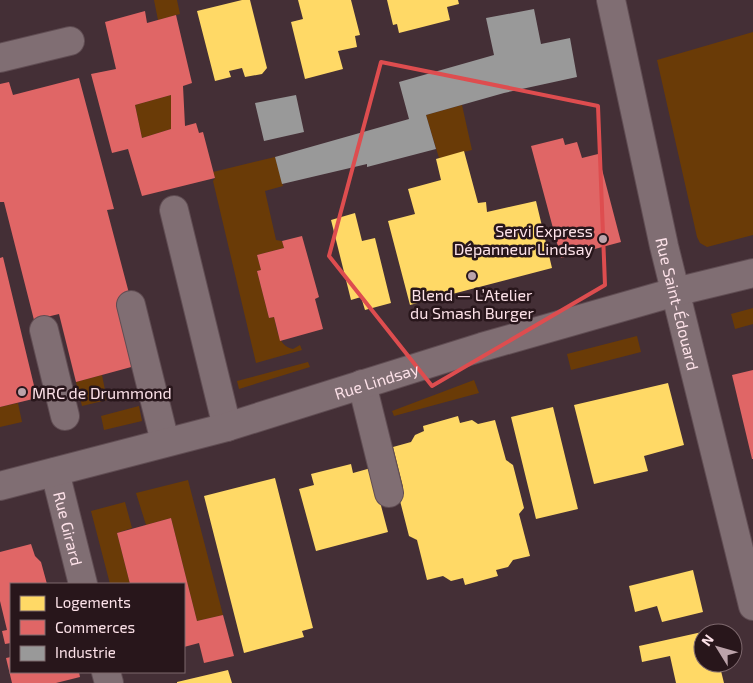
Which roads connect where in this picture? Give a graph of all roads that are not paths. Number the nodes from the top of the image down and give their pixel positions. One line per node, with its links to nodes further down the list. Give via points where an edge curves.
1 (611, 0): 6 (street, Rue Saint-Édouard)
2 (70, 41): 3 (street)
3 (0, 58)
4 (174, 210): 11 (street)
5 (753, 273): 6 (street, Rue Lindsay)
6 (675, 292): 9 (street, Rue Lindsay); 16 (street, Rue Saint-Édouard)
7 (131, 305): 12 (street)
8 (44, 330): 10 (street)
9 (362, 384): 11 (street, Rue Lindsay); 15 (street)
10 (65, 416)
11 (226, 427): 12 (street, Rue Lindsay)
12 (165, 442): 13 (street, Rue Lindsay)
13 (55, 472): 14 (street, Rue Lindsay); 17 (street, Rue Girard)
14 (0, 486)
15 (389, 493)
16 (747, 555): 18 (street, Rue Saint-Édouard)
17 (83, 583)
18 (753, 606)

